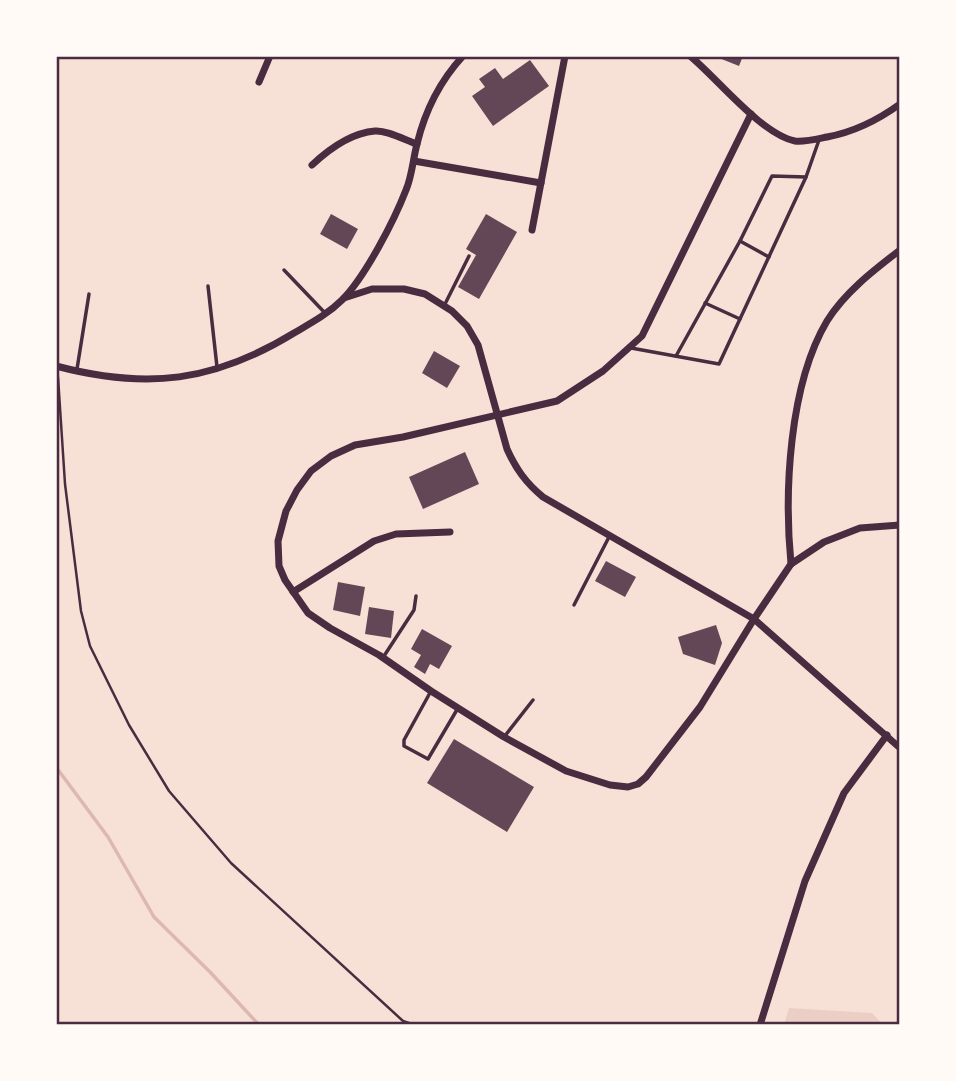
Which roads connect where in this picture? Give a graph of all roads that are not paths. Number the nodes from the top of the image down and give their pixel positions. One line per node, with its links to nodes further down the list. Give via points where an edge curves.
1 (270, 56): 5 (street)
2 (463, 56): 9 (street, via 434,94)
3 (565, 56): 13 (street)
4 (690, 56): 7 (street)
5 (259, 82)
6 (900, 104): 8 (street, via 873,122)
7 (751, 114): 8 (street, via 796,141); 27 (street, via 642,335)
8 (820, 139): 12 (lane)
9 (417, 144): 10 (street); 11 (street, via 376,130 328,150)
10 (414, 161): 13 (street); 22 (street, via 407,189 379,247)
11 (312, 165)
12 (806, 177): 15 (lane, via 772,176); 18 (lane)
13 (541, 183): 14 (street)
14 (532, 230)
15 (740, 241): 18 (lane); 23 (lane)
16 (900, 250): 36 (street, via 853,288 827,321 812,354 789,460)
17 (469, 256): 24 (lane)
18 (769, 257): 26 (lane)
19 (284, 270): 25 (lane)
20 (208, 286): 31 (lane)
21 (89, 294): 30 (lane)
22 (344, 298): 24 (street, via 372,289 404,289 425,294); 25 (street)
23 (705, 303): 26 (lane); 28 (lane)
24 (444, 306): 32 (street, via 467,326 478,345)
25 (326, 314): 31 (street, via 261,354)
26 (740, 319): 28 (lane, via 719,364)
27 (629, 348): 28 (lane); 32 (street, via 557,401)
28 (676, 356)
29 (57, 367): 30 (street)
30 (77, 371): 31 (street, via 160,381)
31 (217, 371)
32 (499, 415): 35 (street, via 507,449 526,483 543,498); 37 (street, via 355,445 311,471 286,511 278,541 279,566)
33 (900, 526): 36 (street, via 860,528 824,542)
34 (450, 532): 37 (street, via 396,534 374,541)
35 (610, 536): 39 (lane); 40 (street)
36 (791, 564): 40 (street)
37 (293, 593): 41 (street, via 308,613)
38 (416, 596): 41 (lane, via 414,610)
39 (575, 605)
40 (754, 619): 45 (street); 46 (street, via 699,707 638,784 610,785 566,771)
41 (383, 658): 42 (street)
42 (431, 691): 44 (street); 44 (lane, via 404,747 428,759)
43 (533, 700): 46 (lane)
44 (458, 708): 46 (street)
45 (887, 736): 47 (street); 48 (street, via 844,793 804,881)
46 (504, 737)
47 (900, 748)
48 (760, 1025)

